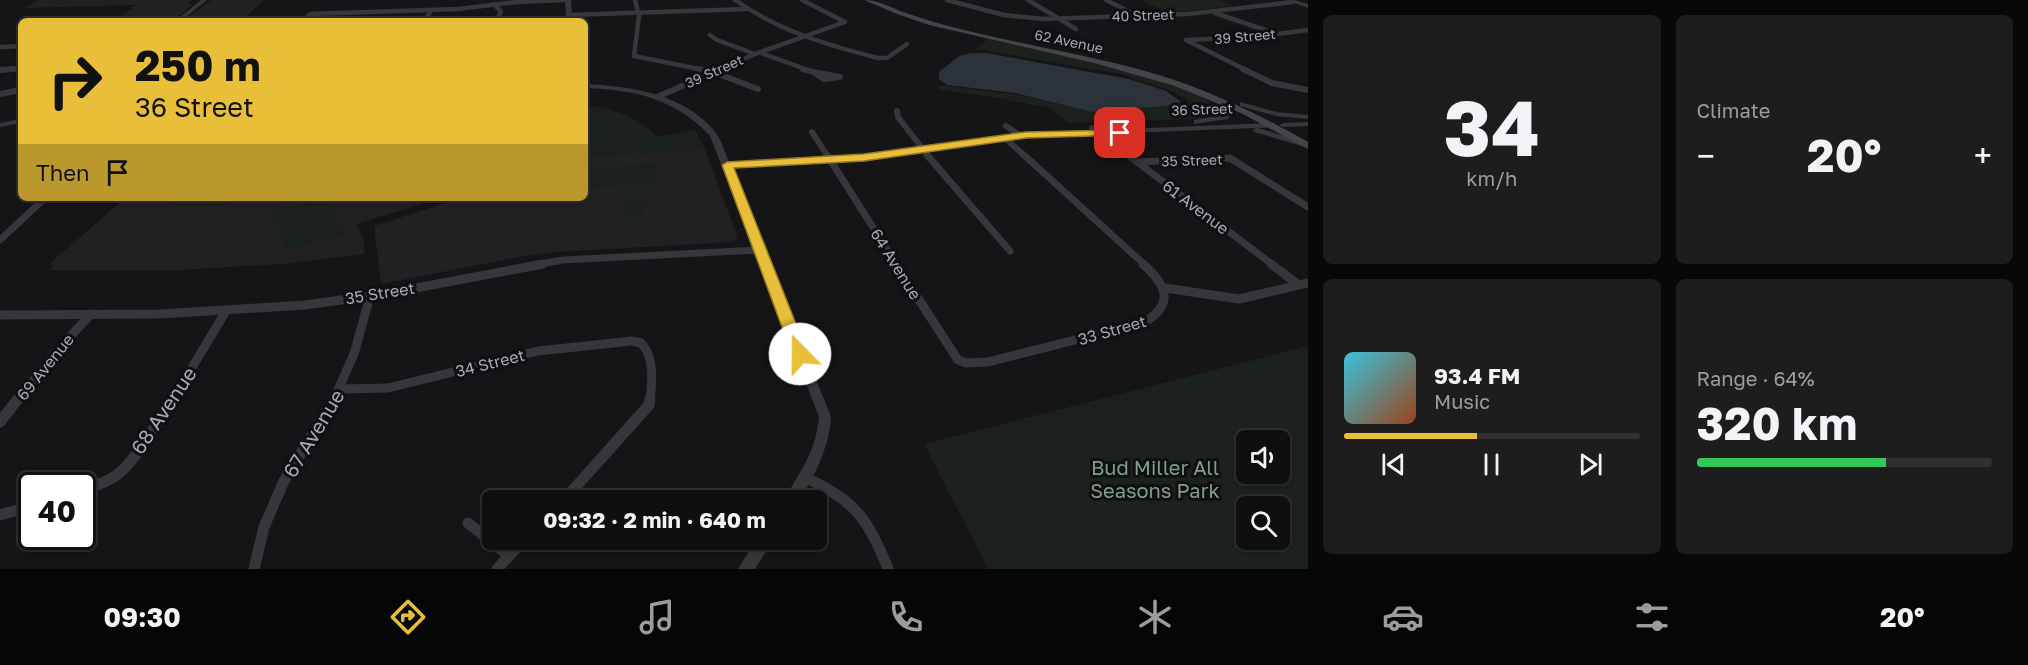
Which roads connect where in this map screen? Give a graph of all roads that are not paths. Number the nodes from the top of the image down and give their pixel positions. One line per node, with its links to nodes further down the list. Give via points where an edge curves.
1 (204, 0): 19 (street)
2 (567, 0): 12 (street); 23 (street)
3 (635, 0): 17 (street)
4 (735, 0): 14 (street)
5 (802, 0): 29 (street, 39 Street, via 845,22)
6 (867, 0): 43 (main road, 62 Avenue, via 933,24 1131,69)
7 (878, 0): 45 (main road, 62 Avenue, via 957,26 1146,69)
8 (947, 0): 24 (street, 40 Street, via 985,11)
9 (1028, 0): 24 (street)
10 (1106, 0): 18 (street)
11 (1291, 1): 13 (street); 16 (street, 40 Street)
12 (494, 4): 15 (street); 22 (street, via 501,12)
13 (1308, 6)
14 (747, 9): 17 (street); 29 (street)
15 (431, 10): 20 (street, via 310,14); 21 (street)
16 (1211, 12): 18 (street, 40 Street); 27 (street)
17 (638, 13): 23 (street); 36 (street, via 634,56)
18 (1137, 16): 24 (street, 40 Street)
19 (182, 18)
20 (306, 18)
21 (427, 18)
22 (498, 18)
23 (568, 18)
24 (1059, 18): 25 (street)
25 (1076, 29)
26 (1308, 30): 27 (street, 39 Street)
27 (1274, 33): 40 (street, 39 Street, via 1186,40 1272,83)
28 (710, 35): 33 (street)
29 (804, 37): 30 (street, via 883,58); 33 (street, 39 Street)
30 (907, 44)
31 (18, 46): 32 (street)
32 (0, 47)
33 (758, 53): 36 (street, 39 Street); 37 (street)
34 (18, 68): 35 (street)
35 (0, 70)
36 (713, 72): 39 (street); 44 (street, 39 Street)
37 (813, 72)
38 (588, 86): 44 (street)
39 (758, 89)
40 (1308, 90)
41 (18, 91): 42 (street)
42 (0, 94)
43 (1206, 94): 48 (main road, 62 Avenue); 51 (street, via 1223,104 1228,113 1225,117)
44 (657, 97): 67 (street, via 702,121 714,135)
45 (1243, 104): 47 (street, via 1276,114); 50 (main road, 62 Avenue)
46 (897, 111): 64 (street)
47 (1308, 117): 50 (street, 36 Street)
48 (1263, 120): 50 (main road, 62 Avenue); 51 (street, 36 Street)
49 (18, 122): 53 (street)
50 (1273, 122): 54 (main road, 36 Street); 57 (street, 36 Street); 63 (main road)
51 (1190, 123): 56 (street, 36 Street)
52 (1308, 124): 54 (street, 36 Street)
53 (0, 125)
54 (1283, 125): 61 (main road)
55 (1006, 126): 60 (street)
56 (1092, 128): 59 (street, 61 Avenue); 60 (street, 36 Street)
57 (1221, 128): 59 (street, 36 Street); 63 (street, via 1260,131)
58 (812, 132): 65 (street, 64 Avenue)
59 (1100, 134): 60 (street, 36 Street); 66 (street, 61 Avenue)
60 (1023, 136): 62 (street, 36 Street)
61 (1308, 138)
62 (1006, 139): 64 (street, 36 Street); 74 (street, via 1149,266)
63 (1308, 146)
64 (922, 150): 65 (street, 36 Street); 72 (street)
65 (831, 160): 67 (street, 36 Street); 79 (street, 64 Avenue, via 952,352)
66 (1137, 162): 69 (street, 35 Street, via 1230,158); 73 (street, 61 Avenue)
67 (727, 165): 71 (street)
68 (42, 201): 70 (street)
69 (1308, 207)
70 (0, 240)
71 (758, 250): 75 (street, 35 Street, via 553,261); 82 (street, via 825,417 825,434)
72 (1010, 251)
73 (1304, 284): 74 (street, via 1239,298)
74 (1165, 288): 79 (street, 33 Street, via 1166,298 1160,310 1143,323 987,362)
75 (370, 296): 76 (street, 35 Street); 80 (street, 67 Avenue)
76 (226, 311): 77 (street, 35 Street); 83 (street, 68 Avenue, via 179,392 133,457 118,474)
77 (91, 314): 78 (street, 35 Street); 81 (street, 69 Avenue)
78 (0, 315)
79 (966, 363)
80 (340, 389): 84 (street, 34 Street, via 388,388 566,346 641,343 650,361 649,405); 92 (street, 67 Avenue, via 284,481 264,527)
81 (0, 422)
82 (806, 478): 85 (street); 95 (street, via 833,490 863,514)
83 (96, 486)
84 (573, 490)
85 (798, 490)
86 (18, 510): 87 (street)
87 (0, 515)
88 (468, 523): 91 (street)
89 (513, 550): 91 (street)
90 (758, 550): 94 (street)
91 (508, 555): 93 (street)
92 (254, 569)
93 (496, 569)
94 (746, 569)
95 (888, 569)

